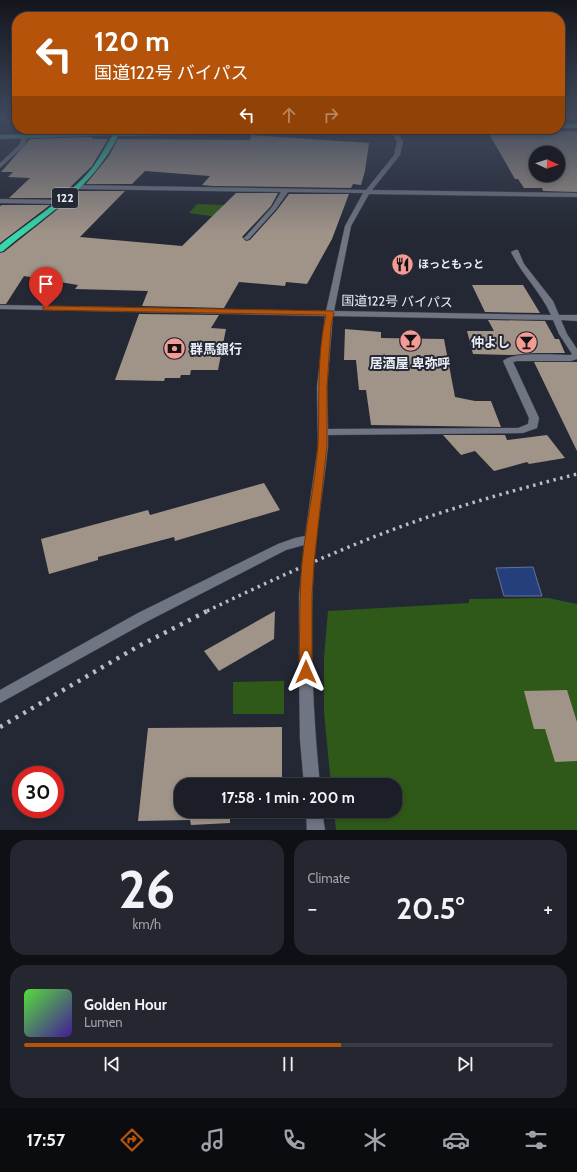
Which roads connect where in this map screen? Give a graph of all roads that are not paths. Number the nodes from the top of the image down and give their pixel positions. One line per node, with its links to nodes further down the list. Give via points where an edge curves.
1 (10, 157): 4 (street)
2 (104, 157): 5 (highway, 122)
3 (396, 157): 7 (street)
4 (0, 166)
5 (77, 187): 6 (street); 10 (highway, 122)
6 (286, 190): 7 (street); 11 (street, via 274,208)
7 (368, 191): 8 (street); 15 (street, via 348,226)
8 (577, 195)
9 (0, 201): 10 (street)
10 (61, 202): 12 (highway, 122)
11 (247, 238)
12 (0, 249)
13 (515, 252): 16 (street, via 549,301)
14 (0, 307): 15 (street, 国道122号 バイパス)
15 (330, 313): 16 (street, 国道122号 バイパス); 18 (street, via 323,374)
16 (555, 318): 17 (street, 国道122号 バイパス); 18 (street, via 562,334 576,354 575,357 516,358 508,361 534,418 533,426 528,429)
17 (577, 318)
18 (323, 432): 19 (street)
19 (310, 540): 20 (street, via 282,547 150,613); 21 (street, via 306,596 306,672)
20 (0, 697)
21 (311, 778)
22 (315, 818): 23 (street)
23 (316, 830)

